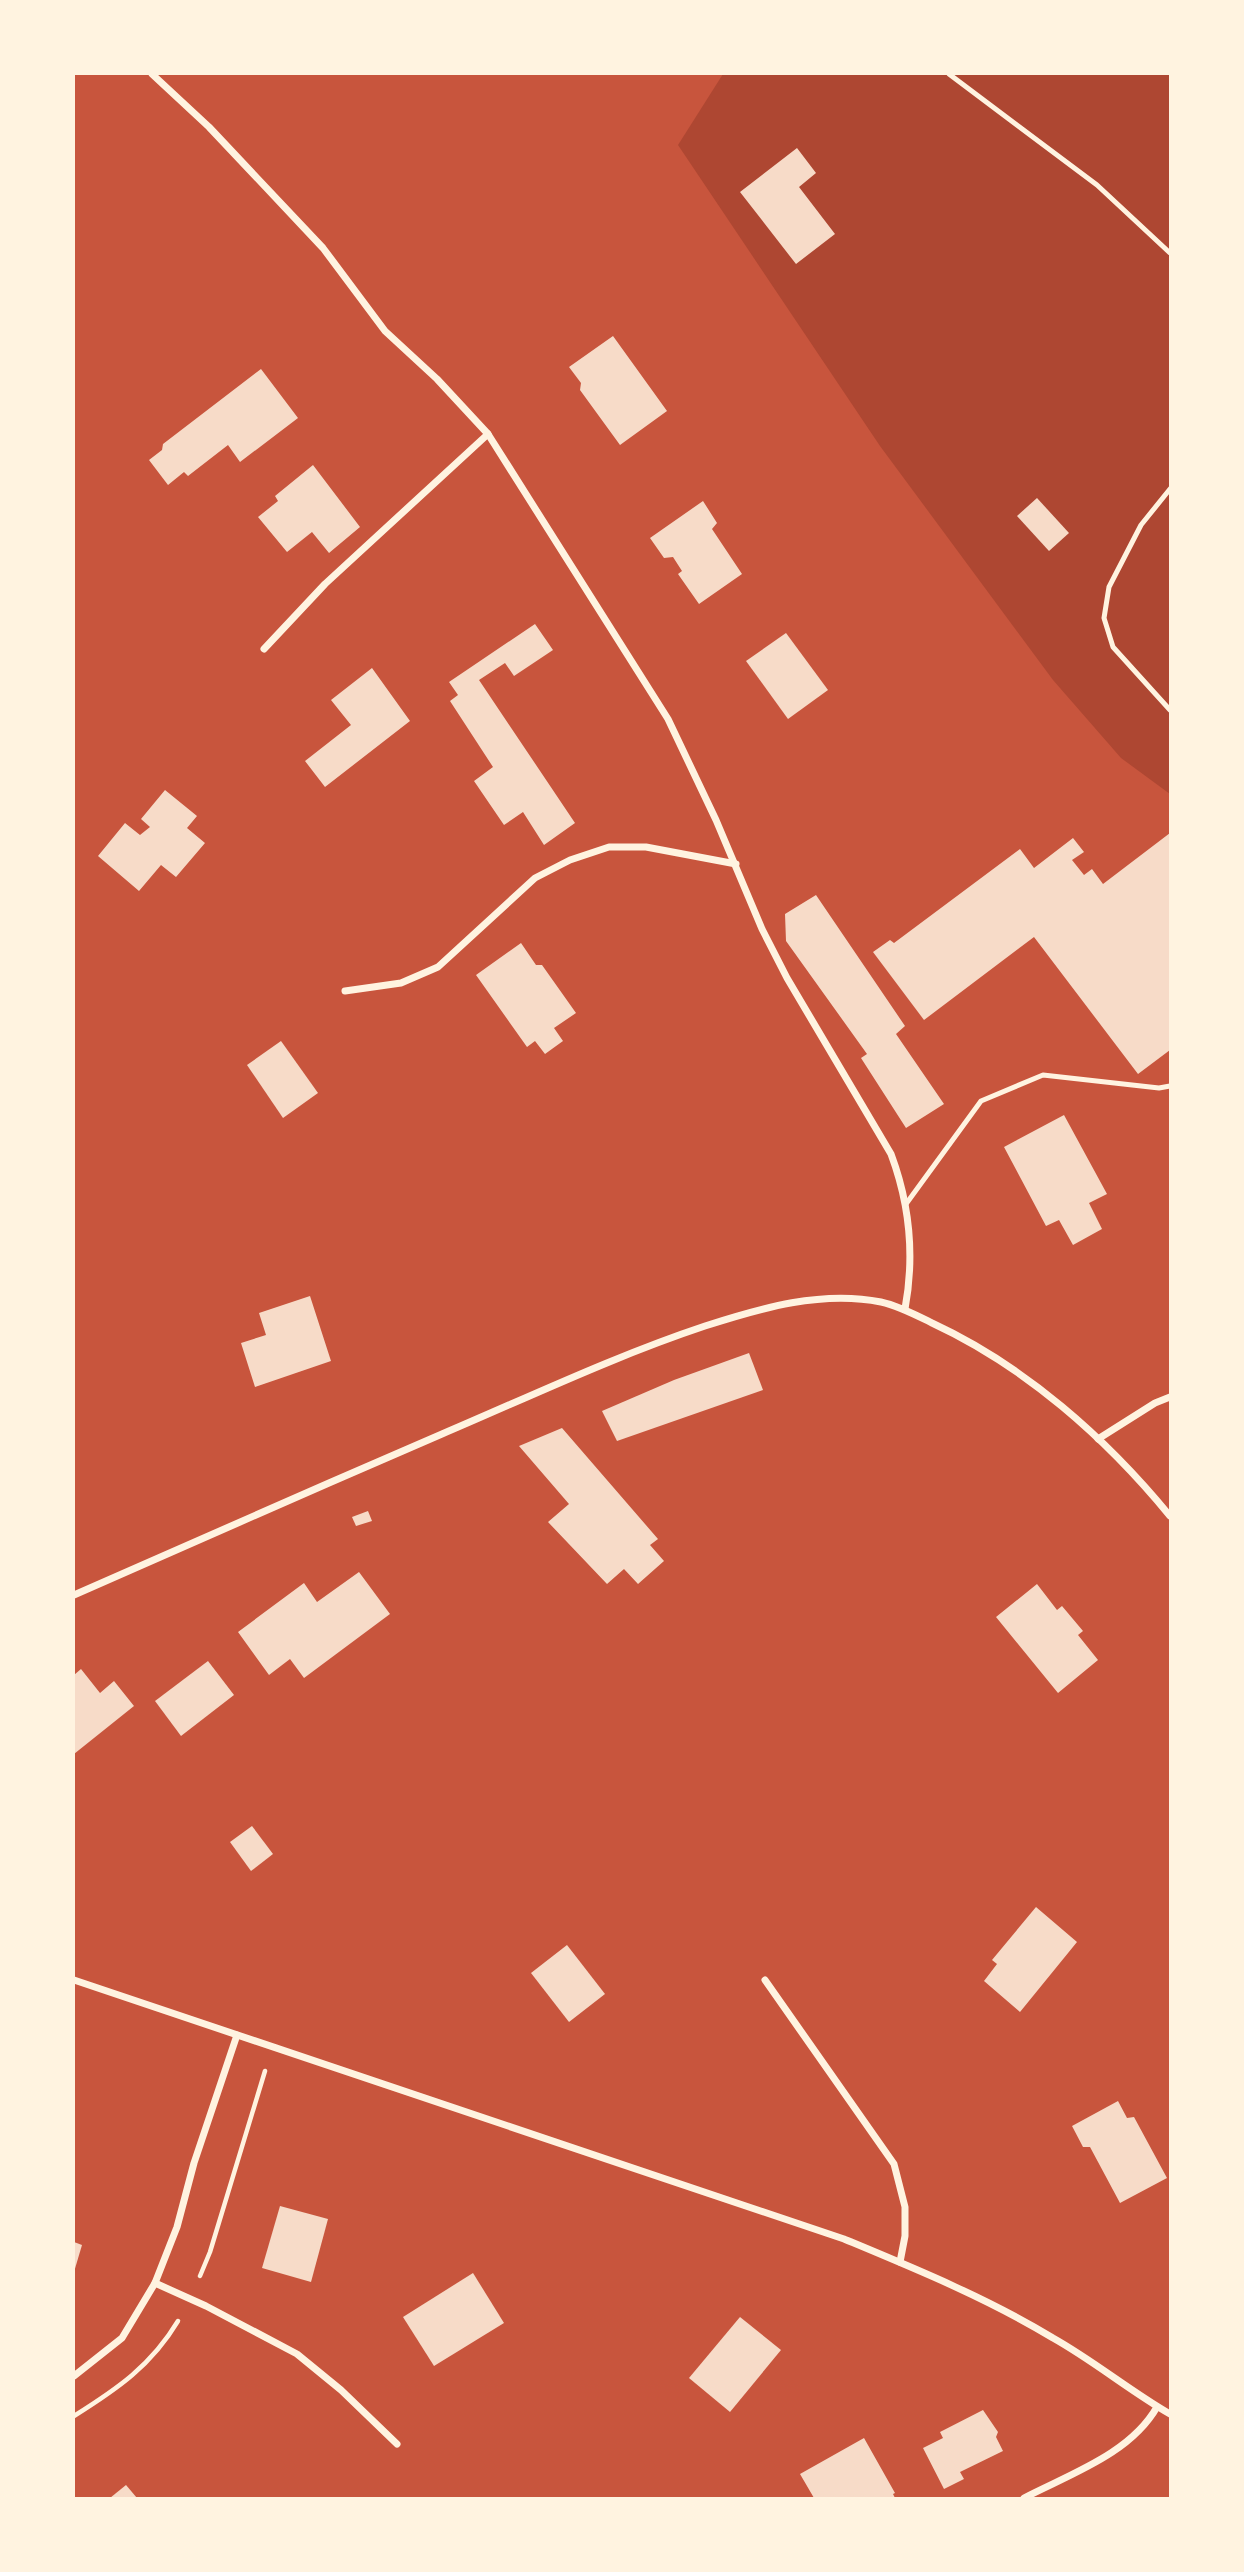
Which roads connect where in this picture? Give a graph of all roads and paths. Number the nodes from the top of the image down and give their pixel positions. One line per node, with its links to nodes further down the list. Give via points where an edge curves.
1 (152, 74): 4 (street, via 314,238 386,331)
2 (949, 74): 3 (lane, via 1097,186)
3 (1171, 253)
4 (488, 435): 6 (street, via 324,584); 8 (street, via 668,719)
5 (1171, 489): 7 (lane, via 1141,525 1109,587 1104,618 1114,647)
6 (264, 649)
7 (1171, 710)
8 (736, 864): 9 (street, via 646,847 609,848 570,860 535,878 438,967 401,983); 11 (street, via 787,978 891,1154)
9 (345, 991)
10 (1171, 1086): 11 (lane, via 1043,1075 981,1101)
11 (906, 1203): 12 (street, via 911,1258)
12 (905, 1309): 14 (street, via 990,1353); 16 (street, via 855,1300 784,1303 659,1341)
13 (1171, 1397): 14 (street)
14 (1098, 1438): 15 (street)
15 (1171, 1516)
16 (74, 1595)
17 (74, 1980): 19 (street)
18 (765, 1980): 20 (street, via 894,2164 905,2207)
19 (237, 2035): 20 (street, via 844,2239); 21 (street)
20 (900, 2262): 23 (street, via 952,2283 1033,2326)
21 (155, 2283): 22 (street, via 122,2338); 25 (street, via 297,2354)
22 (74, 2376)
23 (1157, 2407): 24 (street); 26 (street, via 1132,2439)
24 (1171, 2414)
25 (397, 2444)
26 (1024, 2498)

